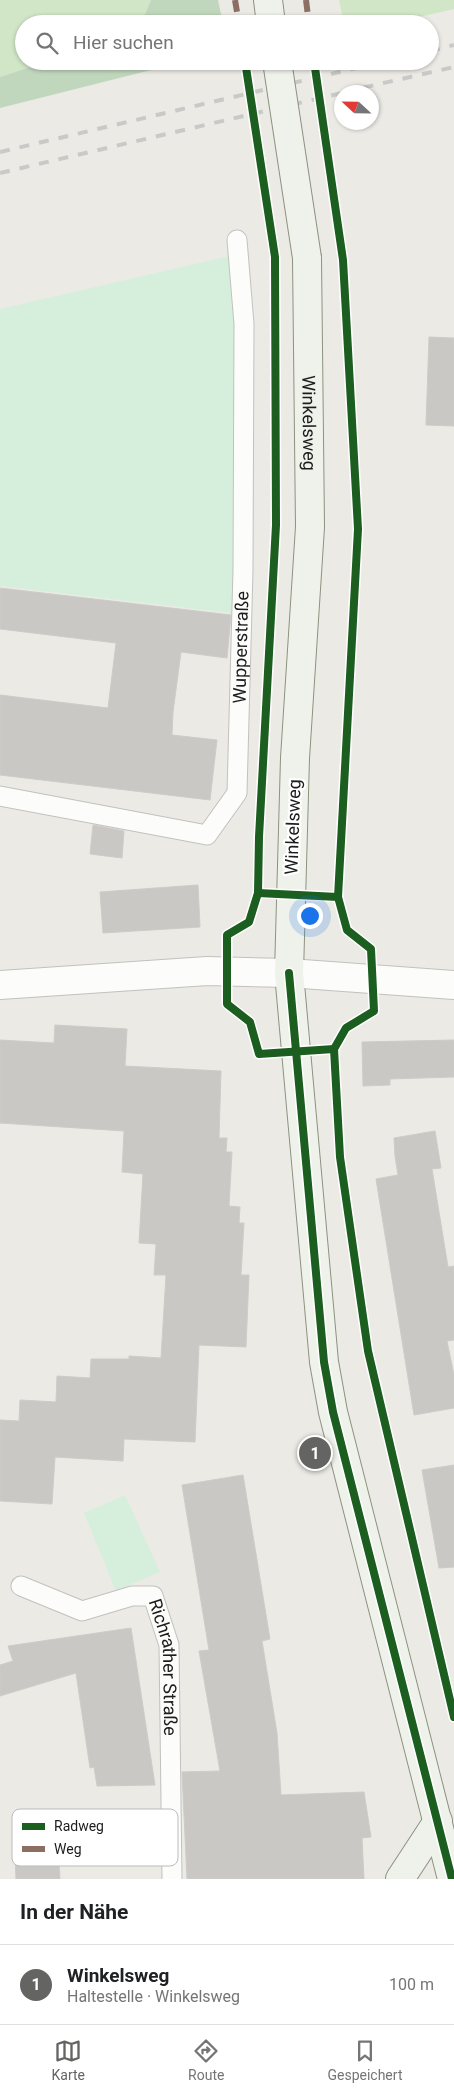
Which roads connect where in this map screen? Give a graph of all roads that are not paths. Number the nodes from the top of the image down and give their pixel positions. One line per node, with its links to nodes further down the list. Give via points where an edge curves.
1 (268, 0): 2 (main road)
2 (270, 15)
3 (278, 70): 6 (main road, Winkelsweg, bridge, via 307,258 310,527 295,758)
4 (237, 240): 5 (lane, Wupperstraße, via 244,344 243,570 237,793 207,835)
5 (0, 796)
6 (289, 973): 7 (street, via 207,971); 8 (street); 11 (main road, Winkelsweg, via 324,1362 333,1412)
7 (0, 984)
8 (454, 985)
9 (21, 1586): 10 (lane, Richrather Straße, via 82,1611 132,1596 153,1596 169,1645)
10 (171, 1809)
11 (446, 1825): 14 (main road); 15 (main road, Winkelsweg)
12 (172, 1866): 13 (lane, Richrather Straße)
13 (172, 1879)
14 (400, 1879)
15 (452, 1879)

